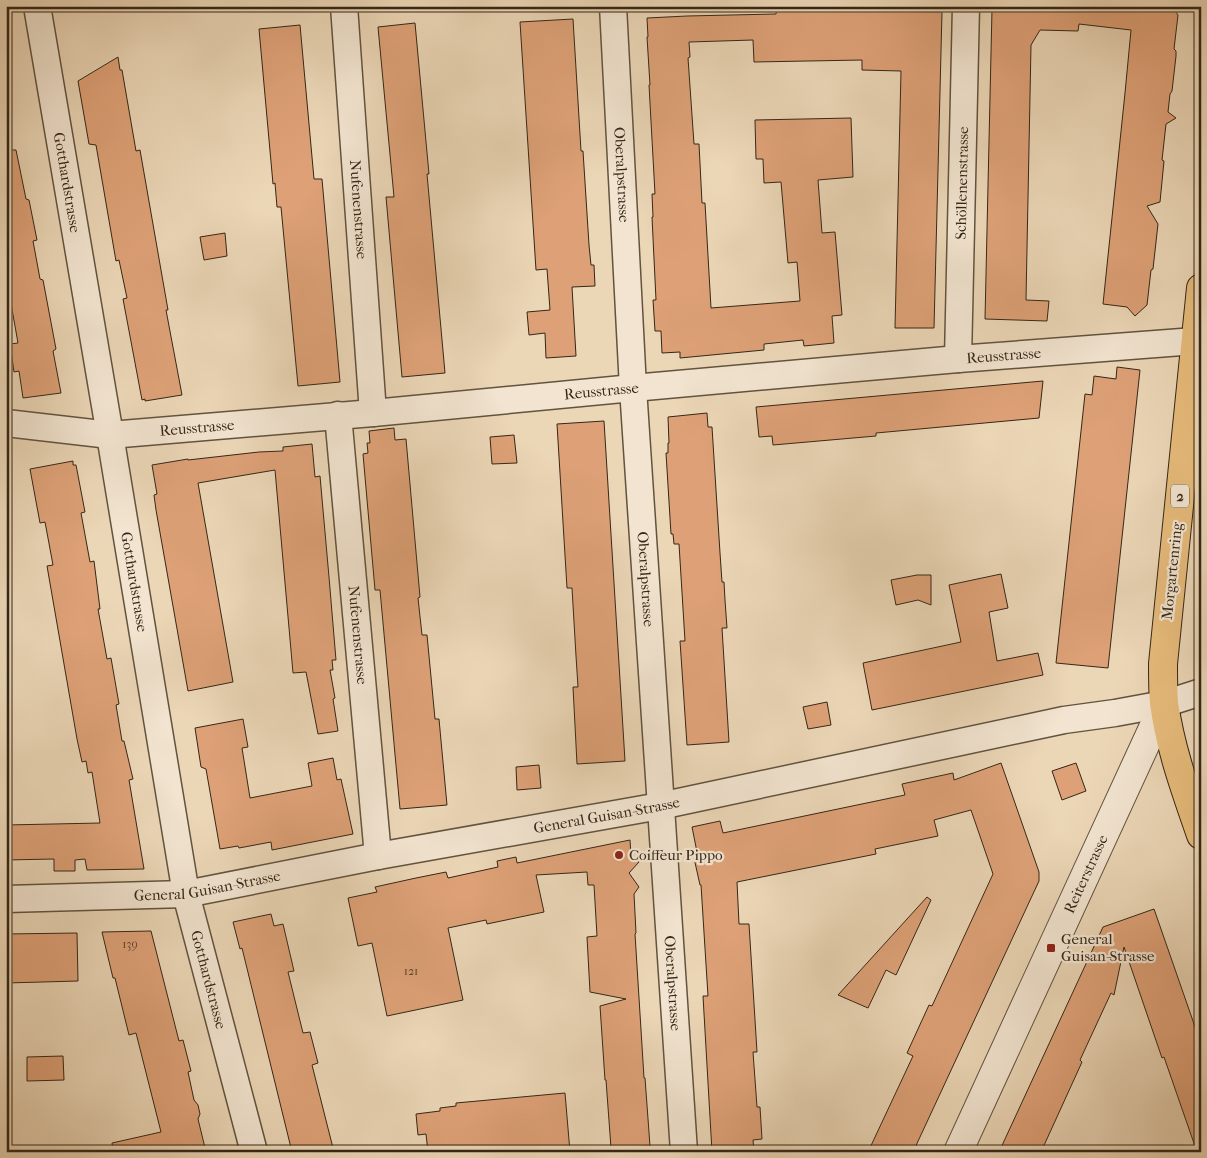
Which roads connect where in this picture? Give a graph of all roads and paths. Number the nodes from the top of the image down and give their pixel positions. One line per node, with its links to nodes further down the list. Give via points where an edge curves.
1 (37, 6): 12 (street, Gotthardstrasse)
2 (344, 6): 9 (street, Nufenenstrasse)
3 (613, 6): 8 (street, Oberalpstrasse)
4 (966, 6): 7 (street, Schöllenenstrasse)
5 (1201, 288): 6 (main road, Morgartenring / 2)
6 (1195, 341): 7 (street, Reusstrasse); 14 (main road, Morgartenring / 2, via 1163,664)
7 (958, 359): 8 (street, Reusstrasse)
8 (633, 388): 9 (street, Reusstrasse); 15 (street, Oberalpstrasse)
9 (373, 413): 10 (street, Reusstrasse)
10 (338, 415): 12 (street, Reusstrasse); 17 (street, Nufenenstrasse)
11 (6, 423): 12 (street, Reusstrasse)
12 (110, 435): 18 (street, Gotthardstrasse)
13 (1201, 692): 14 (street, General Guisan-Strasse)
14 (1164, 704): 15 (street, General Guisan-Strasse, via 1064,720); 16 (main road, 2, via 1180,774); 22 (street, Reiterstrasse)
15 (660, 806): 17 (street, General Guisan-Strasse); 21 (street, Oberalpstrasse)
16 (1201, 835)
17 (378, 856): 18 (street, General Guisan-Strasse)
18 (186, 894): 19 (street, General Guisan-Strasse); 20 (street, Gotthardstrasse)
19 (6, 898)
20 (254, 1152)
21 (684, 1152)
22 (958, 1152)

